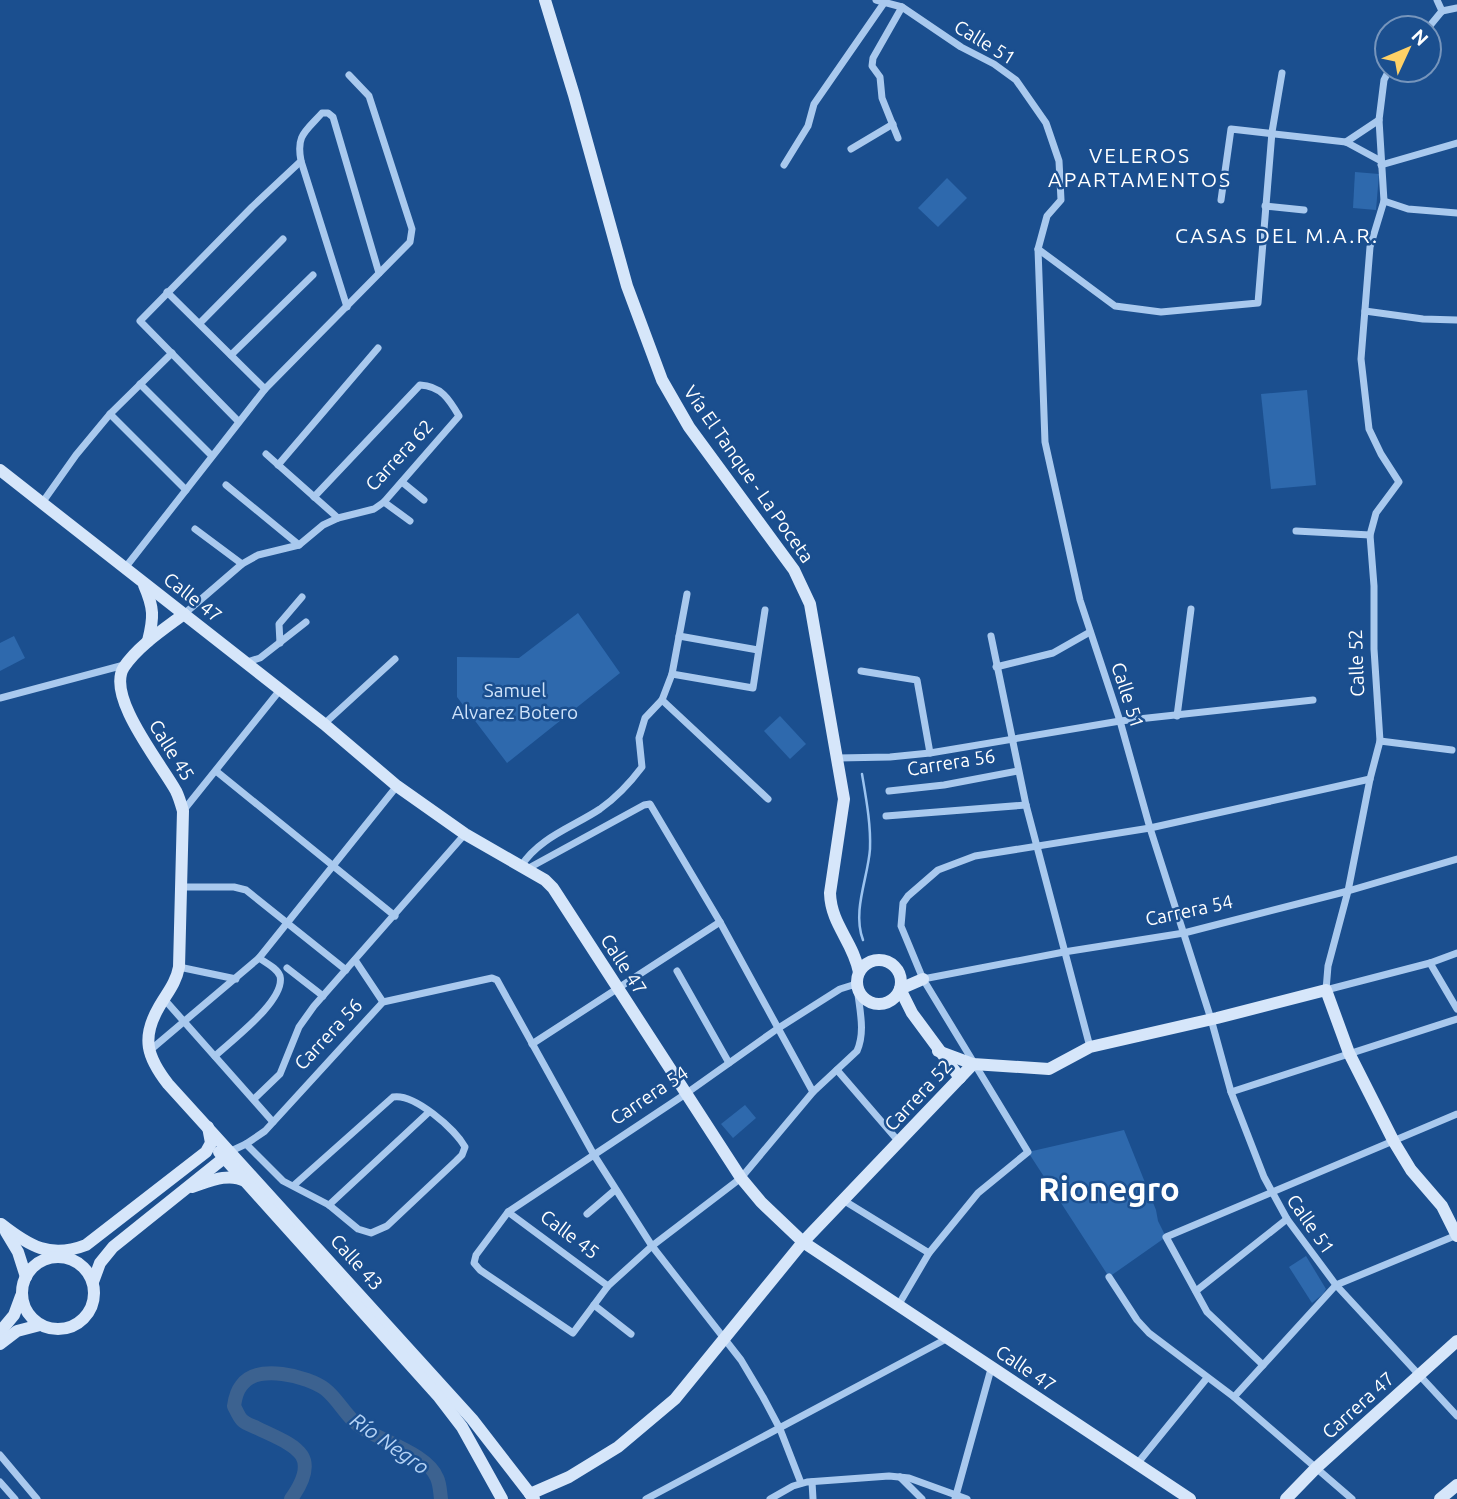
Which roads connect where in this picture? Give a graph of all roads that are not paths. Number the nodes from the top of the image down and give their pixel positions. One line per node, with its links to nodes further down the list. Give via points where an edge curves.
1 (1437, 0): 6 (street)
2 (880, 2): 4 (street, Calle 51); 20 (street, via 814,104 808,126)
3 (547, 5): 92 (street, Vía El Tanque - La Poceta, via 627,286 656,363 676,407 804,588)
4 (902, 7): 12 (street, via 872,66 880,77 882,98); 27 (street, Calle 51, via 1011,75 1045,123 1059,161 1061,200 1047,216)
5 (1457, 8): 6 (street)
6 (1442, 11): 7 (street)
7 (1440, 14)
8 (1282, 74): 13 (street)
9 (349, 75): 28 (street, via 369,96 412,229 410,242)
10 (1384, 84): 11 (street, Calle 52)
11 (1379, 120): 15 (street); 19 (street, Calle 52)
12 (893, 124): 14 (street); 17 (street)
13 (1272, 132): 15 (street); 21 (street, via 1231,129); 23 (street)
14 (898, 138)
15 (1346, 142): 19 (street)
16 (1457, 143): 19 (street)
17 (850, 149)
18 (302, 161): 28 (street, via 300,139 322,113 328,113 333,117); 30 (street); 31 (street)
19 (1381, 163): 22 (street, Calle 52)
20 (784, 164)
21 (1220, 200)
22 (1384, 201): 25 (street, via 1408,209); 32 (street, Calle 52, via 1370,247)
23 (1265, 206): 24 (street); 27 (street, via 1258,303 1161,312 1115,306)
24 (1304, 210)
25 (1457, 213)
26 (283, 239): 34 (street)
27 (1038, 249): 68 (street, Calle 51, via 1045,442)
28 (379, 273): 31 (street)
29 (313, 275): 37 (street)
30 (167, 292): 34 (street); 36 (street, via 140,321)
31 (347, 307): 39 (street)
32 (1365, 311): 33 (street); 57 (street, Calle 52, via 1361,359 1370,429 1399,482 1376,513)
33 (1457, 320)
34 (200, 323): 37 (street)
35 (379, 348): 44 (street)
36 (172, 353): 38 (street); 41 (street)
37 (231, 355): 39 (street)
38 (141, 384): 40 (street); 43 (street)
39 (265, 389): 41 (street)
40 (110, 414): 48 (street); 52 (street)
41 (238, 421): 43 (street)
42 (266, 454): 44 (street)
43 (212, 456): 48 (street)
44 (278, 465): 49 (street)
45 (0, 470): 52 (street, Calle 47)
46 (402, 482): 49 (street, Carrera 62, via 460,416 433,386 419,385); 50 (street); 51 (street, Carrera 62)
47 (226, 485): 58 (street)
48 (186, 490): 60 (street)
49 (314, 497): 53 (street)
50 (424, 500)
51 (384, 502): 53 (street, Carrera 62); 54 (street)
52 (42, 504): 60 (street, Calle 47)
53 (338, 518): 58 (street, Carrera 62)
54 (410, 521)
55 (195, 529): 59 (street)
56 (1296, 531): 57 (street)
57 (1370, 535): 88 (street, Calle 52)
58 (299, 545): 59 (street, Carrera 62, via 258,555)
59 (242, 565): 66 (street, Carrera 62)
60 (125, 569): 61 (street, Calle 47)
61 (143, 583): 66 (street, Calle 47); 71 (street, via 154,620)
62 (687, 594): 69 (street)
63 (302, 597): 72 (street, via 279,624)
64 (1191, 608): 84 (street)
65 (765, 610): 73 (street)
66 (184, 614): 71 (street); 75 (street, Calle 47)
67 (306, 622): 72 (street)
68 (1090, 632): 76 (street, via 1054,653); 85 (street, Calle 51)
69 (680, 636): 73 (street); 79 (street)
70 (991, 636): 76 (street)
71 (148, 641): 77 (street)
72 (280, 643): 75 (street)
73 (758, 649): 79 (street, via 753,688)
74 (395, 659): 86 (street)
75 (253, 664): 80 (street, Calle 47)
76 (996, 667): 87 (street)
77 (118, 671): 81 (street); 100 (street, Calle 45, via 130,718 178,794)
78 (861, 671): 91 (street, via 917,680)
79 (672, 674): 82 (street)
80 (280, 690): 86 (street, Calle 47); 93 (street)
81 (0, 698)
82 (662, 700): 98 (street); 107 (street, via 645,718 639,738 642,767 622,792 543,842 531,853)
83 (1313, 700): 84 (street)
84 (1177, 716): 85 (street)
85 (1120, 721): 87 (street); 102 (street, Calle 51)
86 (324, 724): 96 (street, Calle 47)
87 (1012, 740): 91 (street); 94 (street)
88 (1380, 741): 90 (street); 95 (street, Calle 52)
89 (1457, 741): 90 (street)
90 (1454, 752)
91 (930, 753): 92 (street)
92 (838, 758): 114 (street, Vía El Tanque - La Poceta, via 843,807 830,907)
93 (216, 771): 100 (street); 106 (street)
94 (1018, 771): 97 (street, Carrera 56); 99 (street)
95 (1370, 779): 102 (street); 109 (street, Calle 52)
96 (397, 786): 103 (street, Calle 47); 106 (street)
97 (889, 791)
98 (768, 799)
99 (1026, 804): 101 (street); 104 (street)
100 (183, 811): 108 (street, Calle 45)
101 (886, 816)
102 (1150, 828): 104 (street); 113 (street, Calle 51)
103 (465, 834): 107 (street, Calle 47); 110 (street)
104 (1037, 848): 115 (street); 126 (street, via 975,856 938,870 908,896 901,926)
105 (1457, 859): 109 (street, Carrera 54)
106 (333, 865): 110 (street); 112 (street)
107 (527, 866): 111 (street, via 650,804); 129 (street, Calle 47, via 550,885)
108 (180, 887): 112 (street, via 239,887); 121 (street, Calle 45)
109 (1348, 891): 113 (street, Carrera 54); 130 (street, Calle 52)
110 (396, 916): 118 (street)
111 (720, 922): 129 (street); 140 (street)
112 (288, 923): 117 (street); 123 (street)
113 (1184, 933): 115 (street, Carrera 54); 137 (street, Calle 51)
114 (845, 936): 119 (street, Vía El Tanque - La Poceta); 127 (street, Vía El Tanque - La Poceta, via 855,955)
115 (1064, 952): 126 (street, Carrera 54); 142 (street)
116 (1457, 953): 120 (street, Carrera 52)
117 (259, 958): 125 (street); 146 (street, via 280,975 275,998)
118 (355, 960): 123 (street); 134 (street)
119 (876, 960): 127 (street, via 866,964); 128 (street, via 892,964)
120 (1430, 963): 130 (street, Carrera 52); 135 (street)
121 (179, 967): 125 (street); 132 (street, Calle 45)
122 (287, 968): 131 (street)
123 (346, 970): 131 (street)
124 (677, 971): 147 (street)
125 (236, 979): 139 (street)
126 (923, 979): 128 (street, Carrera 54); 148 (street)
127 (857, 981): 133 (street, via 867,1001); 140 (street, Carrera 54); 149 (street, via 860,1043)
128 (901, 983): 133 (street); 136 (street)
129 (618, 990): 141 (street); 153 (street, Calle 47)
130 (1326, 990): 137 (street, Carrera 52); 145 (street, Calle 52)
131 (323, 996): 154 (street, via 299,1027 280,1074)
132 (164, 999): 139 (street); 144 (street, Calle 45, via 155,1015)
133 (890, 1001): 136 (street)
134 (383, 1002): 141 (street, Carrera 56, via 492,978); 157 (street, Carrera 56)
135 (1457, 1009)
136 (912, 1013): 143 (street)
137 (1212, 1019): 142 (street, Carrera 52); 152 (street, Calle 51)
138 (1457, 1019): 145 (street)
139 (186, 1022): 144 (street); 146 (street)
140 (777, 1028): 147 (street, Carrera 54); 151 (street)
141 (532, 1044): 163 (street)
142 (1090, 1047): 148 (street, Carrera 52, via 1049,1069)
143 (938, 1051): 148 (street); 150 (street)
144 (148, 1052): 158 (street, Calle 43, via 156,1069)
145 (1349, 1053): 152 (street); 159 (street, Calle 52)
146 (215, 1056): 154 (street)
147 (729, 1063): 153 (street, Carrera 54)
148 (973, 1064): 150 (street, Carrera 52); 179 (street, via 1028,1152 978,1193)
149 (837, 1070): 151 (street); 160 (street)
150 (960, 1078): 160 (street, Carrera 52)
151 (813, 1092): 164 (street)
152 (1231, 1092): 169 (street, Calle 51)
153 (686, 1094): 163 (street, Carrera 54); 164 (street, Calle 47)
154 (254, 1099): 157 (street)
155 (429, 1112): 166 (street, via 405,1097 393,1097); 171 (street); 171 (street, via 465,1147 387,1226 364,1232)
156 (1457, 1114): 159 (street)
157 (273, 1122): 161 (street, Carrera 56)
158 (208, 1128): 162 (street, Calle 43); 175 (street, via 211,1143 206,1152 86,1245 41,1249)
159 (1394, 1142): 169 (street); 176 (street, Calle 52, via 1442,1206)
160 (900, 1143): 170 (street, Carrera 52)
161 (246, 1144): 162 (street, Carrera 56); 166 (street, via 274,1174)
162 (225, 1154): 165 (street, Calle 43); 167 (street, Carrera 56); 180 (street, Carrera 56, via 96,1246); 211 (street, Calle 43, via 472,1419)
163 (594, 1155): 168 (street); 172 (street, Carrera 54)
164 (741, 1178): 177 (street, Calle 47); 178 (street)
165 (247, 1182): 167 (street, via 229,1177); 207 (street, Calle 43, via 439,1397)
166 (293, 1186): 171 (street)
167 (185, 1189): 183 (street, Carrera 56, via 106,1254)
168 (615, 1189): 173 (street); 178 (street)
169 (1271, 1194): 174 (street, Calle 51); 186 (street, via 1166,1237)
170 (843, 1200): 177 (street, Carrera 52); 179 (street)
171 (329, 1205)
172 (508, 1212): 185 (street, Calle 45); 189 (street, Carrera 54, via 476,1255 474,1263 480,1270 573,1333)
173 (587, 1214)
174 (1287, 1219): 184 (street, Calle 51); 186 (street)
175 (0, 1224): 181 (street, via 18,1252)
176 (1457, 1235): 184 (street)
177 (803, 1242): 188 (street, Calle 47); 194 (street, Carrera 52)
178 (652, 1246): 185 (street); 194 (street)
179 (929, 1254): 188 (street)
180 (67, 1258): 181 (street, via 41,1261); 183 (street, via 83,1266)
181 (26, 1276): 187 (street)
182 (1109, 1277): 200 (street, via 1145,1329)
183 (93, 1282): 190 (street, via 93,1305 78,1323 56,1329)
184 (1336, 1284): 197 (street); 199 (street, Calle 51)
185 (608, 1286): 189 (street)
186 (1196, 1291): 197 (street, via 1207,1312)
187 (22, 1292): 190 (street, via 28,1313); 191 (street, via 14,1315)
188 (899, 1304): 193 (street, Calle 47)
189 (594, 1306): 192 (street)
190 (40, 1325): 196 (street, via 17,1331)
191 (0, 1332)
192 (631, 1334)
193 (948, 1338): 198 (street, Calle 47); 203 (street)
194 (725, 1339): 203 (street); 214 (street, Carrera 52, via 675,1399 618,1447)
195 (1457, 1341): 199 (street, Carrera 47)
196 (0, 1344)
197 (1263, 1366): 201 (street)
198 (991, 1368): 205 (street, Calle 47); 215 (street)
199 (1419, 1376): 202 (street, Calle 51); 206 (street, Carrera 47)
200 (1207, 1378): 201 (street); 205 (street)
201 (1234, 1397): 206 (street)
202 (1457, 1416)
203 (780, 1429): 212 (street); 220 (street)
204 (0, 1455): 218 (street)
205 (1137, 1465): 216 (street, Calle 47)
206 (1316, 1468): 225 (street, Carrera 47); 226 (street)
207 (486, 1470): 211 (street, via 495,1457); 219 (street, Calle 43)
208 (899, 1477): 210 (street); 215 (street); 223 (street)
209 (0, 1482): 217 (street)
210 (812, 1482): 212 (street); 222 (street)
211 (521, 1483): 214 (street, Calle 43)
212 (801, 1483): 221 (street)
213 (1457, 1485): 227 (street)
214 (532, 1497)
215 (955, 1497): 224 (street)
216 (1188, 1498)
217 (15, 1499)
218 (37, 1499)
219 (502, 1499)
220 (646, 1499)
221 (770, 1499)
222 (813, 1499)
223 (922, 1499)
224 (967, 1499)
225 (1286, 1499)
226 (1352, 1499)
227 (1440, 1499)

